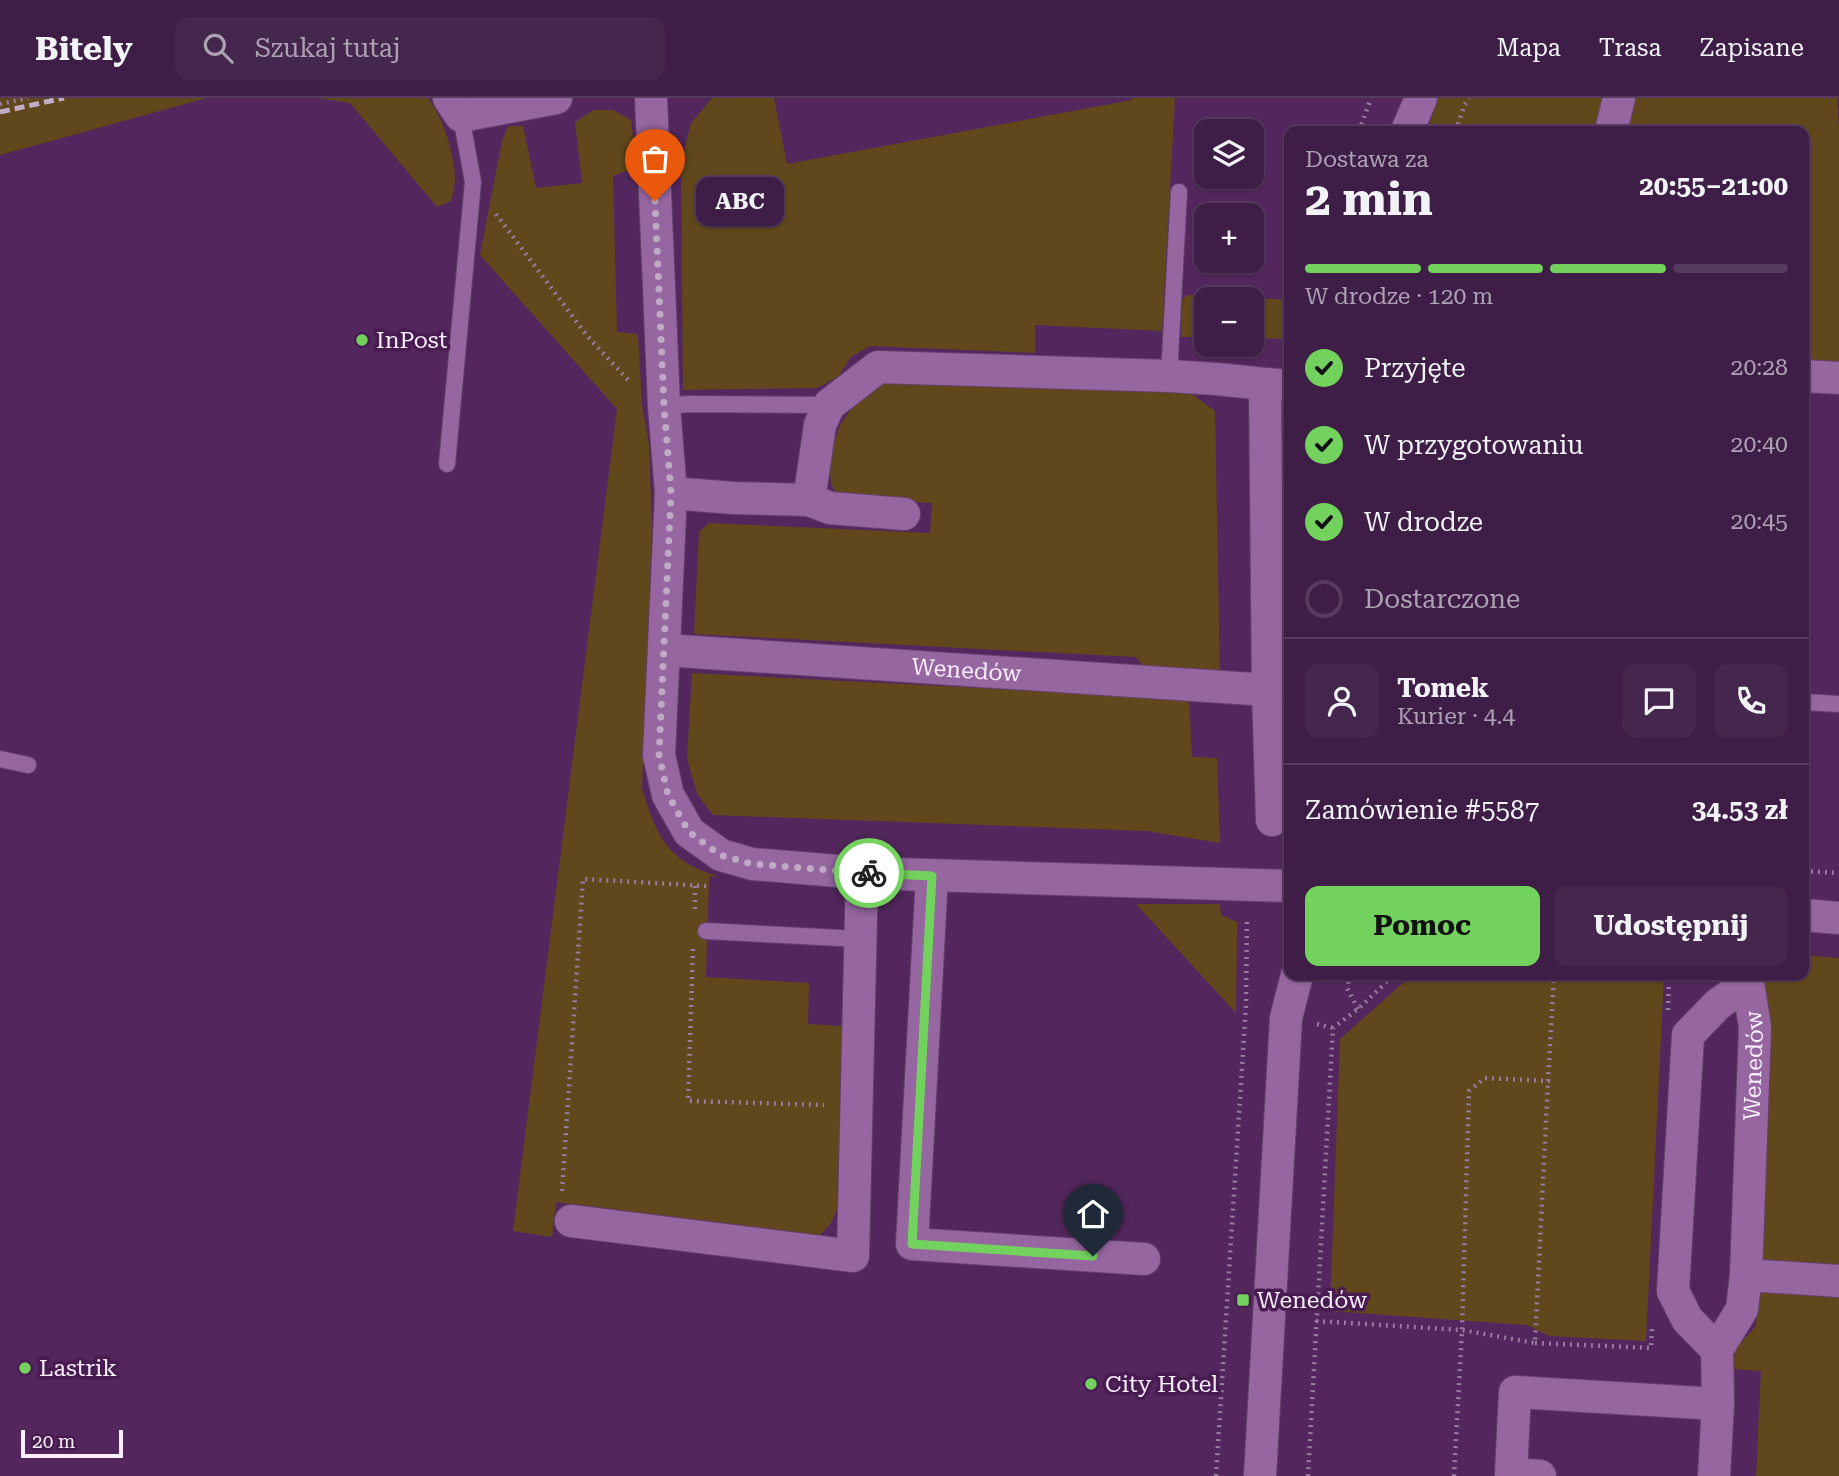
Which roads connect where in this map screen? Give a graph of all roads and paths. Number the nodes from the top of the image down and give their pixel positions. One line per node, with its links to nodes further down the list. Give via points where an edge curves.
1 (28, 98): 8 (path)
2 (556, 98): 9 (street)
3 (651, 98): 21 (street)
4 (1371, 98): 10 (path)
5 (1421, 98): 11 (street)
6 (1469, 98): 12 (path)
7 (1619, 98): 13 (street)
8 (0, 104)
9 (455, 107): 14 (lane)
10 (1361, 126)
11 (1410, 126)
12 (1458, 126)
13 (1612, 126)
14 (473, 183): 21 (path, via 588,337 647,400); 22 (lane)
15 (1179, 192): 16 (lane)
16 (1169, 376): 19 (street); 20 (street, via 878,367)
17 (1809, 376): 18 (street)
18 (1839, 378)
19 (1278, 385): 27 (street)
20 (829, 405): 21 (lane); 24 (street, via 820,425)
21 (664, 406): 23 (street)
22 (447, 464)
23 (671, 493): 24 (street); 26 (street)
24 (809, 500): 25 (street, via 830,508)
25 (904, 514)
26 (664, 650): 27 (street, Wenedów); 34 (street, via 659,755 668,795 689,832 720,855 752,864)
27 (1268, 690): 32 (street)
28 (1809, 702): 29 (lane)
29 (1839, 704)
30 (0, 759): 31 (lane)
31 (28, 765)
32 (1272, 820)
33 (1809, 871): 35 (path)
34 (862, 873): 36 (street); 45 (street)
35 (1839, 873)
36 (932, 876): 37 (street); 56 (street, via 912,1244)
37 (1247, 885): 40 (street); 63 (path, via 1246,1005)
38 (695, 886): 39 (path); 41 (path); 55 (path, via 583,879 561,1207)
39 (709, 886)
40 (1284, 886)
41 (694, 912)
42 (1809, 915): 43 (street)
43 (1839, 918)
44 (700, 935): 45 (lane); 54 (path, via 688,1101)
45 (860, 939): 54 (street)
46 (1296, 980): 64 (street, via 1286,1018)
47 (1349, 980): 52 (path, via 1347,988)
48 (1389, 980): 52 (path)
49 (1554, 980): 53 (path)
50 (1748, 980): 61 (street, Wenedów, via 1688,1035 1673,1291 1687,1319)
51 (1749, 980): 57 (street, Wenedów, via 1755,1027)
52 (1358, 1009): 59 (path, via 1333,1028)
53 (1548, 1082): 60 (path, via 1485,1077 1469,1091); 60 (path, via 1535,1343)
54 (856, 1106): 55 (street, via 853,1256)
55 (571, 1221)
56 (1144, 1259)
57 (1746, 1275): 58 (street); 61 (street, Wenedów, via 1742,1309)
58 (1839, 1281)
59 (1316, 1321): 60 (path); 65 (path)
60 (1462, 1329): 66 (path)
61 (1717, 1350): 62 (street)
62 (1718, 1404): 67 (street, via 1515,1392 1511,1474); 68 (street)
63 (1216, 1476)
64 (1259, 1476)
65 (1308, 1476)
66 (1454, 1476)
67 (1540, 1476)
68 (1714, 1476)

